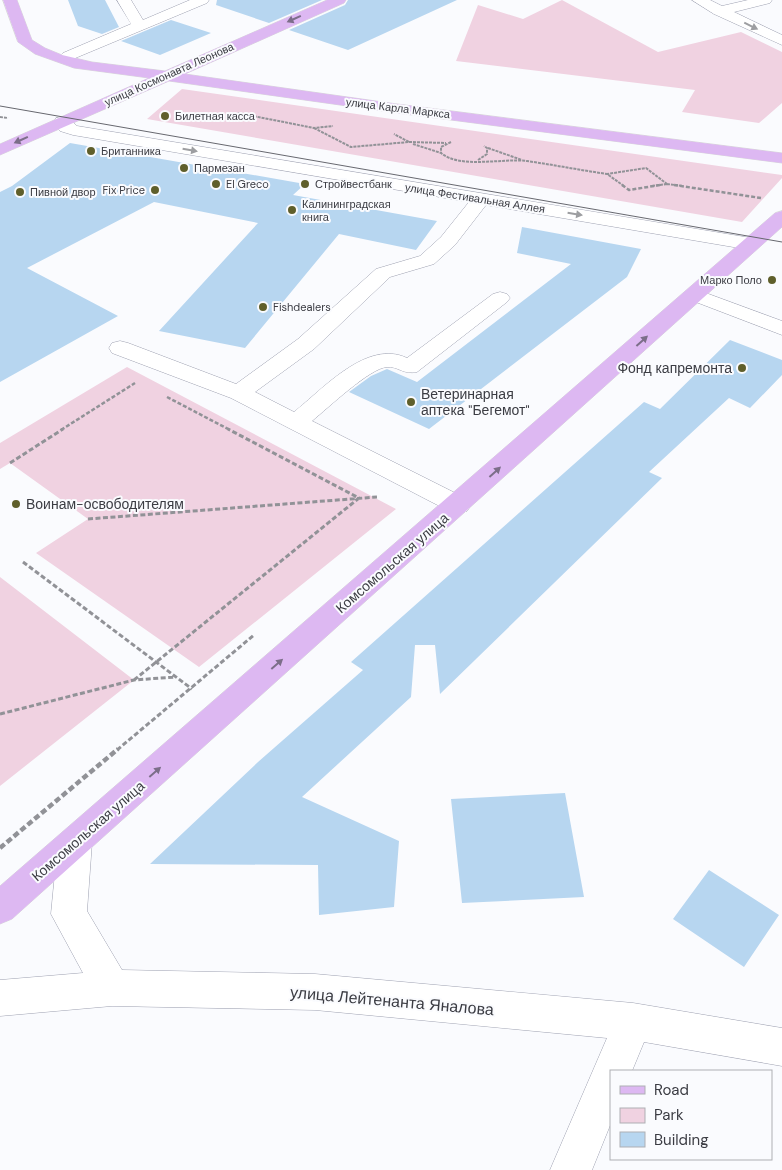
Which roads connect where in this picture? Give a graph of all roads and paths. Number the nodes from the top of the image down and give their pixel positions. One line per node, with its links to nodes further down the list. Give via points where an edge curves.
1 (10, 0): 10 (main road)
2 (124, 0): 8 (street)
3 (202, 0): 8 (street)
4 (339, 0): 13 (main road, улица Космонавта Леонова, one-way to 13)
5 (699, 0): 7 (street)
6 (765, 0): 7 (street)
7 (719, 11): 11 (street, one-way to 11)
8 (139, 26): 12 (street)
9 (7, 33): 10 (main road, улица Карла Маркса)
10 (24, 35): 12 (main road, улица Карла Маркса, via 45,49); 13 (main road, улица Карла Маркса, via 25,42 38,52 54,58 130,72)
11 (782, 41)
12 (68, 56): 13 (main road, улица Карла Маркса)
13 (170, 74): 15 (main road, улица Космонавта Леонова); 24 (main road, улица Карла Маркса); 27 (main road, улица Карла Маркса)
14 (238, 113): 17 (path)
15 (67, 126): 25 (main road, улица Космонавта Леонова, one-way to 25); 33 (street, улица Фестивальная Аллея, one-way to 33)
16 (340, 126): 17 (path)
17 (314, 128): 20 (path, via 351,146)
18 (391, 133): 20 (path)
19 (455, 141): 22 (path)
20 (409, 142): 22 (path); 26 (path)
21 (478, 142): 23 (path)
22 (447, 143): 26 (path, via 441,147)
23 (487, 148): 28 (path, via 487,154); 29 (path)
24 (782, 148)
25 (0, 150)
26 (441, 153): 28 (path, via 458,161)
27 (782, 158)
28 (478, 160): 29 (path)
29 (525, 162): 30 (path)
30 (607, 174): 31 (path, via 630,190); 31 (path, via 646,168)
31 (667, 184): 32 (path)
32 (763, 198)
33 (481, 199): 35 (street, улица Фестивальная Аллея, one-way to 35); 41 (street, via 448,241 427,260 383,273 306,344)
34 (782, 217): 35 (main road, Комсомольская улица)
35 (751, 244): 36 (main road, Комсомольская улица)
36 (694, 295): 38 (street); 47 (main road, Комсомольская улица, one-way to 36)
37 (500, 298): 43 (street, via 408,367 392,359 368,364)
38 (782, 329)
39 (120, 348): 41 (street)
40 (137, 382): 44 (path)
41 (239, 393): 43 (street)
42 (163, 395): 46 (path)
43 (296, 422): 47 (street)
44 (10, 463)
45 (381, 497): 46 (path)
46 (359, 498): 48 (path); 50 (path)
47 (458, 505): 53 (main road, Комсомольская улица, one-way to 47)
48 (88, 519)
49 (23, 562): 50 (path)
50 (156, 662): 51 (path); 52 (path)
51 (176, 676): 52 (path); 53 (path)
52 (134, 680): 54 (path)
53 (223, 712): 55 (main road, Комсомольская улица, one-way to 53)
54 (0, 714)
55 (75, 842): 56 (main road, Комсомольская улица); 57 (street, via 69,914)
56 (0, 908)
57 (112, 988): 58 (street, улица Лейтенанта Яналова); 59 (street, улица Лейтенанта Яналова, via 315,992)
58 (0, 998)
59 (633, 1022): 60 (street, улица Лейтенанта Яналова); 61 (street)
60 (782, 1047)
61 (612, 1070)
62 (610, 1077): 63 (street)
63 (571, 1170)

